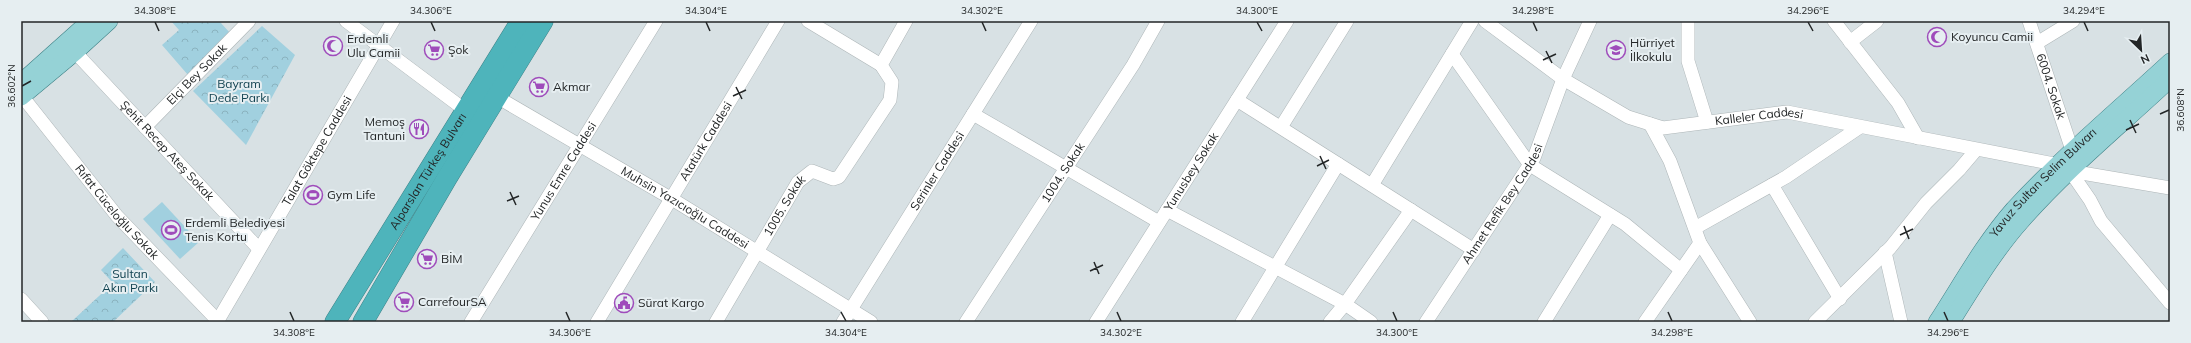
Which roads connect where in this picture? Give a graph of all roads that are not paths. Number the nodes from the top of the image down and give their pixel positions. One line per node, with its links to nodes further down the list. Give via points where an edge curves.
1 (90, 21): 33 (main road)
2 (109, 21): 27 (main road)
3 (249, 21): 40 (street, Elçi Bey Sokak)
4 (346, 21): 26 (street)
5 (393, 21): 26 (street, Talat Göktepe Caddesi)
6 (521, 21): 36 (highway, Alparslan Türkeş Bulvarı)
7 (543, 21): 34 (highway, Alparslan Türkeş Bulvarı)
8 (656, 21): 44 (street, Yunus Emre Caddesi)
9 (778, 21): 54 (street, Atatürk Caddesi)
10 (808, 21): 30 (street)
11 (906, 21): 30 (street)
12 (1031, 21): 37 (street, Serinler Caddesi)
13 (1158, 21): 50 (street, 1004. Sokak)
14 (1287, 21): 35 (street, Yunusbey Sokak)
15 (1347, 21): 41 (street)
16 (1472, 21): 28 (street)
17 (1485, 21): 31 (street, Kalleler Caddesi)
18 (1590, 21): 31 (street, Ahmet Refik Bey Caddesi)
19 (1688, 21): 38 (street, via 1688,61)
20 (1834, 21): 24 (street)
21 (1877, 21): 24 (street)
22 (2030, 21): 25 (street, 6004. Sokak)
23 (2073, 21): 25 (street)
24 (1850, 42): 43 (street, via 1898,103)
25 (2037, 43): 46 (street, 6004. Sokak)
26 (378, 46): 36 (street); 61 (street, Talat Göktepe Caddesi)
27 (75, 52): 33 (main road); 40 (street, Şehit Recep Ateş Sokak)
28 (1452, 54): 48 (street); 52 (street)
29 (2170, 62): 46 (main road, Yavuz Sultan Selim Bulvarı)
30 (881, 65): 63 (street, 1005. Sokak, via 892,82 890,100 838,177 832,179 812,171 798,182)
31 (1563, 78): 39 (street, Kalleler Caddesi, via 1628,117); 48 (street, Ahmet Refik Bey Caddesi)
32 (2170, 79): 49 (main road, Yavuz Sultan Selim Bulvarı)
33 (21, 92): 74 (street, Rıfat Cüceloğlu Sokak, via 117,216)
34 (497, 97): 44 (street, Muhsin Yazıcıoğlu Caddesi); 76 (highway, Alparslan Türkeş Bulvarı)
35 (1236, 100): 41 (street); 55 (street, Yunusbey Sokak)
36 (465, 110): 75 (highway, Alparslan Türkeş Bulvarı)
37 (973, 114): 50 (street); 71 (street, Serinler Caddesi)
38 (1707, 122): 39 (street, Kalleler Caddesi, via 1663,128); 42 (street, Kalleler Caddesi, via 1788,112)
39 (1650, 124): 59 (street, via 1670,161)
40 (145, 127): 61 (street, Şehit Recep Ateş Sokak)
41 (1281, 127): 47 (street)
42 (1860, 127): 43 (street, Kalleler Caddesi); 51 (street)
43 (1918, 138): 45 (street, Kalleler Caddesi)
44 (581, 144): 54 (street, Muhsin Yazıcıoğlu Caddesi); 72 (street, Yunus Emre Caddesi)
45 (1976, 150): 49 (street, Kalleler Caddesi); 64 (street, via 1926,203)
46 (2073, 153): 49 (main road, Yavuz Sultan Selim Bulvarı)
47 (1338, 164): 52 (street); 65 (street)
48 (1530, 164): 57 (street); 62 (street, Ahmet Refik Bey Caddesi)
49 (2065, 168): 53 (street, Kalleler Caddesi); 69 (street, via 2090,200 2101,221); 92 (main road, Yavuz Sultan Selim Bulvarı, via 2013,210); 93 (main road, Yavuz Sultan Selim Bulvarı, via 1999,250)
50 (1065, 169): 58 (street); 81 (street, 1004. Sokak)
51 (1772, 185): 59 (street); 68 (street)
52 (1372, 186): 56 (street)
53 (2170, 188)
54 (672, 199): 63 (street, Muhsin Yazıcıoğlu Caddesi); 77 (street, Atatürk Caddesi)
55 (1167, 210): 58 (street, Yunusbey Sokak); 65 (street)
56 (1411, 210): 62 (street); 70 (street)
57 (1610, 215): 66 (street, via 1625,224); 87 (street)
58 (1159, 222): 82 (street, Yunusbey Sokak)
59 (1695, 228): 60 (street)
60 (1700, 243): 66 (street); 89 (street)
61 (259, 249): 74 (street, Talat Göktepe Caddesi)
62 (1474, 250): 86 (street, Ahmet Refik Bey Caddesi)
63 (759, 251): 71 (street, Muhsin Yazıcıoğlu Caddesi); 78 (street, 1005. Sokak)
64 (1885, 252): 68 (street); 91 (street)
65 (1275, 267): 70 (street); 83 (street)
66 (1681, 270): 88 (street)
67 (21, 299): 73 (street)
68 (1840, 299): 90 (street)
69 (2170, 302)
70 (1345, 304): 84 (street); 85 (street)
71 (850, 310): 79 (street, Serinler Caddesi); 80 (street, Muhsin Yazıcıoğlu Caddesi)
72 (475, 321)
73 (42, 322)
74 (218, 322)
75 (336, 322)
76 (363, 322)
77 (597, 322)
78 (716, 322)
79 (843, 322)
80 (871, 322)
81 (966, 322)
82 (1096, 322)
83 (1242, 322)
84 (1330, 322)
85 (1371, 322)
86 (1426, 322)
87 (1544, 322)
88 (1645, 322)
89 (1750, 322)
90 (1815, 322)
91 (1901, 322)
92 (1937, 322)
93 (1951, 322)

